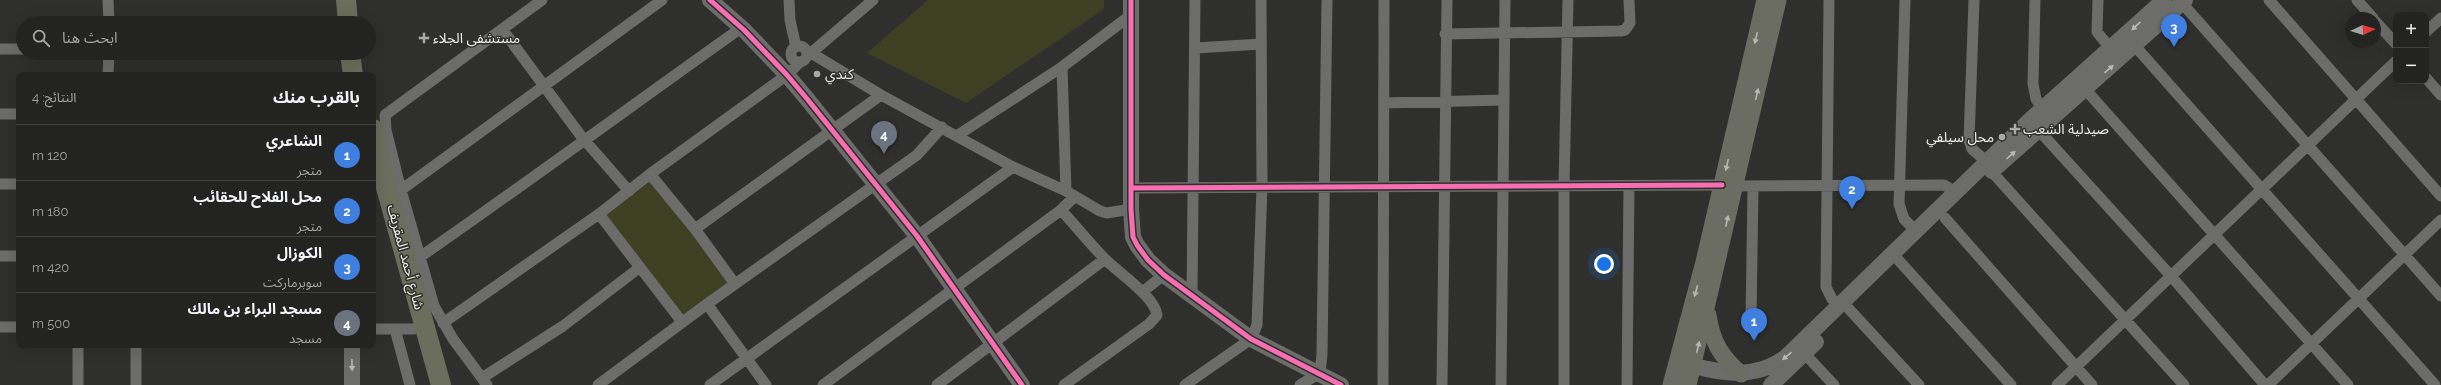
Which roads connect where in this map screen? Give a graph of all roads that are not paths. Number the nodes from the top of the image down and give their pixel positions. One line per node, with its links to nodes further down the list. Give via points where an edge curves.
1 (108, 0): 30 (street)
2 (346, 0): 31 (highway)
3 (359, 0): 32 (highway)
4 (542, 0): 36 (street)
5 (662, 0): 61 (street)
6 (710, 0): 34 (main road)
7 (789, 0): 44 (street)
8 (874, 0): 49 (street)
9 (1195, 0): 45 (street)
10 (1260, 0): 42 (street)
11 (1327, 0): 95 (street)
12 (1384, 0): 68 (street)
13 (1446, 0): 40 (street)
14 (1505, 0): 38 (street)
15 (1568, 0): 39 (street)
16 (1629, 0): 39 (street, via 1630,23 1625,30)
17 (1765, 0): 89 (main road, one-way to 89)
18 (1778, 0): 89 (main road, one-way to 18)
19 (1829, 0): 91 (street)
20 (1905, 0): 92 (street)
21 (1974, 0): 80 (street, via 1969,140 1972,149)
22 (2034, 0): 69 (street, via 2033,88 2036,99)
23 (2098, 0): 48 (street, via 2097,32)
24 (2164, 0): 48 (main road, one-way to 48)
25 (2269, 0): 67 (street)
26 (2357, 0): 29 (street)
27 (2183, 1): 43 (main road); 78 (street)
28 (1131, 8): 55 (street); 97 (main road)
29 (2368, 12)
30 (108, 16)
31 (347, 16)
32 (360, 16)
33 (2441, 18): 37 (street)
34 (741, 28): 59 (main road); 76 (street)
35 (2381, 28): 41 (street)
36 (502, 29): 61 (street); 98 (street, via 385,115 386,130)
37 (2429, 29)
38 (1505, 32): 39 (street); 40 (street); 66 (street)
39 (1568, 33): 87 (street)
40 (1445, 34): 65 (street)
41 (2393, 41)
42 (1260, 44): 45 (street); 94 (street)
43 (2135, 46): 62 (main road, one-way to 43); 99 (street)
44 (796, 47): 49 (street, via 803,47); 53 (street, via 791,56)
45 (1196, 48): 93 (street)
46 (0, 49): 47 (street)
47 (16, 49)
48 (2111, 49): 69 (main road)
49 (809, 53): 53 (street, via 806,60); 63 (street)
50 (108, 60): 56 (street)
51 (351, 60): 57 (highway)
52 (364, 60): 58 (highway)
53 (799, 63): 59 (street)
54 (2393, 64): 67 (street)
55 (1062, 66): 75 (street); 103 (street)
56 (108, 72)
57 (353, 72)
58 (365, 72)
59 (787, 75): 74 (main road); 81 (street)
60 (2429, 81): 64 (street)
61 (544, 87): 76 (street); 98 (street)
62 (2086, 89): 72 (main road); 112 (street)
63 (881, 94): 73 (street); 74 (street)
64 (2441, 95)
65 (1445, 100): 66 (street); 68 (street); 85 (street)
66 (1504, 100): 86 (street)
67 (2355, 100): 78 (street); 104 (street)
68 (1384, 103): 96 (street)
69 (2043, 108): 72 (main road)
70 (0, 114): 71 (street)
71 (16, 114)
72 (2034, 125): 80 (main road); 122 (street)
73 (942, 127): 75 (street); 84 (street, via 917,155)
74 (830, 130): 84 (main road); 110 (street)
75 (958, 136): 79 (street)
76 (583, 140): 100 (street); 117 (street, via 543,171)
77 (376, 142): 159 (highway, شارع أحمد المقريف)
78 (2308, 145): 99 (street); 114 (street)
79 (1013, 167): 103 (street); 113 (street)
80 (1989, 167): 102 (main road); 108 (main road); 132 (street)
81 (650, 174): 100 (street); 110 (street)
82 (0, 184): 83 (street)
83 (16, 184)
84 (873, 184): 113 (main road); 123 (street, via 822,224)
85 (1443, 186): 86 (street); 96 (street); 171 (street)
86 (1503, 186): 87 (street); 172 (street)
87 (1564, 186): 88 (street); 173 (street)
88 (1629, 186): 89 (street); 174 (street)
89 (1729, 186): 90 (street); 131 (main road, one-way to 89); 148 (main road, one-way to 148)
90 (1753, 186): 91 (street); 133 (street)
91 (1827, 186): 92 (street); 130 (street, via 1826,287 1832,298)
92 (1899, 186): 102 (street, via 1944,185); 111 (street, via 1901,215)
93 (1194, 187): 94 (street); 97 (street); 127 (street)
94 (1262, 187): 95 (street); 140 (street, via 1257,325)
95 (1326, 187): 96 (street); 150 (street)
96 (1384, 187): 170 (street)
97 (1132, 188): 105 (main road)
98 (401, 190): 117 (street)
99 (2261, 190): 112 (street); 128 (street)
100 (628, 191): 107 (street)
101 (376, 192): 139 (highway, شارع أحمد المقريف)
102 (1956, 192): 111 (main road)
103 (1070, 194): 105 (street, via 1107,213); 106 (street)
104 (2441, 196)
105 (1131, 209): 121 (main road, via 1133,237 1137,245)
106 (1061, 210): 119 (street); 124 (street)
107 (599, 214): 120 (street); 135 (street)
108 (1945, 218): 118 (main road); 149 (street)
109 (2441, 220): 114 (street)
110 (695, 229): 123 (street)
111 (1916, 231): 118 (main road)
112 (2214, 235): 122 (street); 142 (street)
113 (917, 236): 124 (main road); 147 (street)
114 (2404, 255): 126 (street); 128 (street)
115 (0, 256): 116 (street)
116 (16, 256)
117 (420, 256): 135 (street, via 434,306)
118 (1896, 258): 130 (main road); 179 (street)
119 (1105, 259): 125 (street); 141 (street)
120 (639, 268): 134 (street); 152 (street)
121 (1164, 275): 125 (street); 127 (main road)
122 (2171, 276): 132 (street); 183 (street)
123 (735, 284): 129 (street)
124 (954, 287): 141 (main road); 163 (street)
125 (1142, 292): 166 (street, via 1155,308 1157,315 1154,320)
126 (2441, 296)
127 (1192, 297): 140 (main road)
128 (2358, 299): 142 (street); 186 (street)
129 (707, 304): 134 (street); 147 (street)
130 (1845, 307): 146 (main road); 151 (main road, one-way to 151, via 1777,363 1758,372); 178 (street)
131 (1708, 310): 148 (main road, one-way to 131); 151 (main road, via 1712,336 1718,352)
132 (2126, 319): 149 (street); 182 (street)
133 (1751, 321)
134 (682, 322): 160 (street)
135 (443, 323): 152 (street)
136 (0, 327): 137 (street)
137 (16, 327)
138 (376, 329): 139 (street)
139 (404, 329): 157 (street); 158 (highway, شارع أحمد المقريف)
140 (1251, 339): 150 (main road); 167 (street)
141 (992, 342): 164 (street); 165 (main road)
142 (2312, 344): 184 (street); 185 (street)
143 (78, 348): 154 (street)
144 (136, 348): 155 (street)
145 (352, 348): 156 (main road, one-way to 156)
146 (1805, 354): 176 (main road); 177 (street)
147 (746, 358): 161 (street); 162 (street)
148 (1686, 364): 151 (main road, via 1723,373); 153 (main road); 175 (main road)
149 (2076, 367): 180 (street); 181 (street)
150 (1320, 373): 168 (street); 169 (main road)
151 (1741, 374)
152 (485, 382)
153 (1673, 384)
154 (78, 385)
155 (136, 385)
156 (352, 385)
157 (410, 385)
158 (429, 385)
159 (441, 385)
160 (598, 385)
161 (710, 385)
162 (766, 385)
163 (823, 385)
164 (937, 385)
165 (1022, 385)
166 (1064, 385)
167 (1185, 385)
168 (1300, 385)
169 (1341, 385)
170 (1382, 385)
171 (1442, 385)
172 (1501, 385)
173 (1564, 385)
174 (1627, 385)
175 (1688, 385)
176 (1771, 385)
177 (1834, 385)
178 (1919, 385)
179 (2011, 385)
180 (2057, 385)
181 (2092, 385)
182 (2184, 385)
183 (2265, 385)
184 (2268, 385)
185 (2348, 385)
186 (2436, 385)

